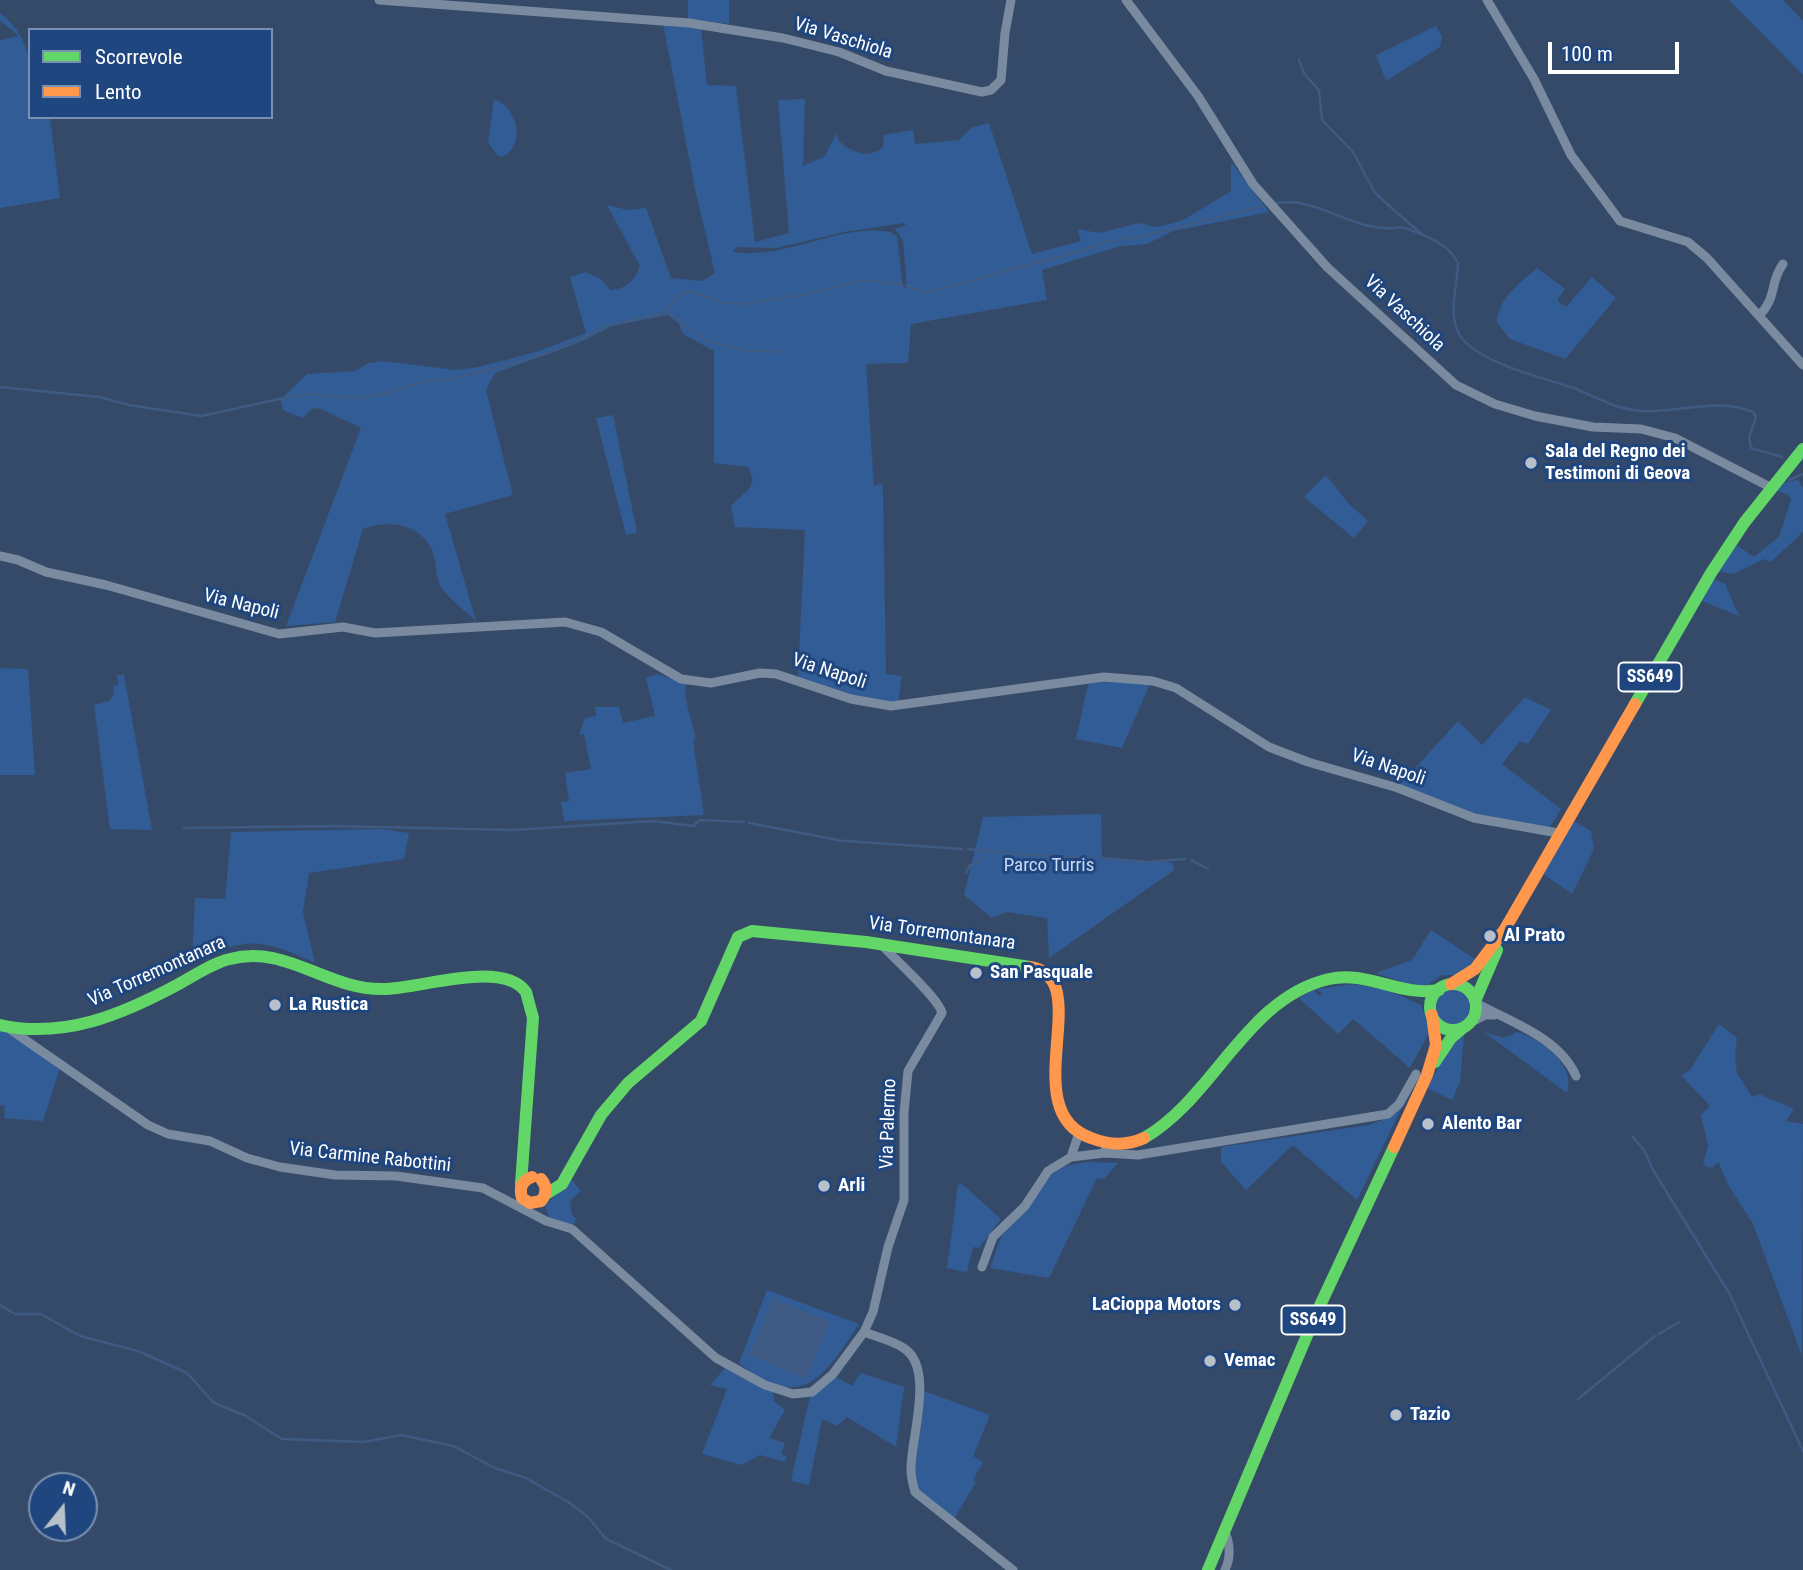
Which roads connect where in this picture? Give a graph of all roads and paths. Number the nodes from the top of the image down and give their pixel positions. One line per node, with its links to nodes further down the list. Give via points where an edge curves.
1 (379, 0): 2 (street, Via Vaschiola, via 689,23 783,38 839,52 886,71 982,92 1001,79)
2 (1011, 0)
3 (1126, 0): 9 (street, Via Vaschiola, via 1198,96 1253,184 1327,267 1455,384 1495,404 1535,416 1592,427 1641,429 1675,438)
4 (1487, 0): 6 (street, via 1534,79 1571,155 1620,221 1688,242)
5 (1783, 264): 6 (street, via 1773,277 1772,301)
6 (1759, 316): 7 (street)
7 (1803, 365)
8 (1803, 449): 9 (street, SS649)
9 (1772, 488): 11 (street, SS649, via 1711,573)
10 (0, 556): 11 (street, Via Napoli, via 279,634 343,627 375,633 576,623 601,632 681,680 711,683 776,674 874,705 913,705 1104,677 1146,680 1176,688 1269,747 1308,762 1398,788 1474,818)
11 (1558, 834): 12 (street, SS649)
12 (1505, 929): 14 (street, SS649, via 1472,975); 16 (street, SS649)
13 (881, 944): 23 (street, Via Torremontanara, via 1028,965 1050,976 1059,1004 1055,1089 1062,1114); 26 (street, Via Torremontanara, via 794,933 741,934 701,1021 621,1090 601,1115); 32 (street, Via Palermo, via 924,987 942,1013 908,1071 904,1200 888,1247 881,1289)
14 (1445, 987): 15 (street, via 1420,993); 16 (street, via 1466,988); 17 (street, SS649, via 1432,999)
15 (1402, 989): 17 (street, via 1420,998); 24 (street, via 1348,977 1317,981 1299,990 1267,1016 1159,1128 1132,1142)
16 (1476, 1002): 18 (street); 19 (street, SS649)
17 (1432, 1013): 19 (street, via 1449,1029); 21 (street, SS649, via 1436,1045)
18 (1503, 1016): 19 (street, via 1485,1015); 22 (street, via 1556,1050)
19 (1467, 1025): 21 (street, SS649)
20 (4, 1027): 27 (street, Via Torremontanara, via 51,1031 96,1023 226,959 248,954 276,954 327,979 374,990 505,976 529,993 533,1018 521,1159); 29 (street, Via Carmine Rabottini, via 168,1134 210,1141 280,1167 474,1186)
21 (1421, 1074): 24 (street, via 1388,1114 1138,1155); 33 (street, SS649)
22 (1576, 1076)
23 (1079, 1133): 24 (street); 25 (street)
24 (1106, 1148): 25 (street)
25 (1071, 1157): 31 (street, via 1048,1171 1030,1199 993,1237)
26 (568, 1174): 27 (street); 28 (street)
27 (528, 1182): 28 (street, via 546,1187); 28 (street, via 527,1202 537,1203); 29 (street)
28 (545, 1196): 30 (street)
29 (506, 1198): 30 (street, Via Carmine Rabottini)
30 (546, 1221): 32 (street, Via Palermo, via 572,1229 716,1358 785,1392 802,1395 825,1383)
31 (982, 1267)
32 (864, 1332): 34 (street, via 907,1349 915,1361 920,1387 911,1470 915,1492)
33 (1224, 1531): 35 (street, SS649); 36 (street, via 1229,1542)
34 (1013, 1570)
35 (1208, 1570)
36 (1225, 1570)

